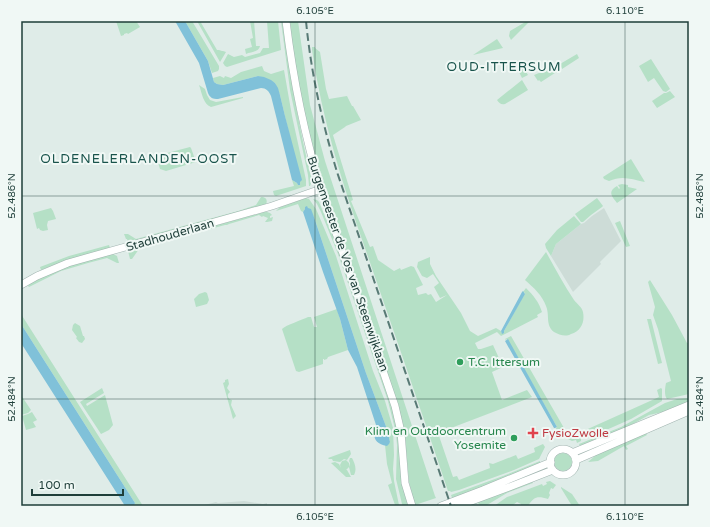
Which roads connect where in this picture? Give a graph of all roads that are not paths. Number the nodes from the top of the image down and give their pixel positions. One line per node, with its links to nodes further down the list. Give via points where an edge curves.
1 (286, 21): 2 (street, Burgemeester de Vos van Steenwijklaan, via 299,105)
2 (321, 189): 3 (street, Stadhouderlaan, via 272,206 68,263); 9 (street, Burgemeester de Vos van Steenwijklaan, via 398,414 405,483)
3 (21, 285)
4 (689, 405): 6 (street)
5 (689, 411): 6 (street)
6 (574, 456): 7 (street, via 568,450 557,451); 8 (street, via 575,468 569,474 562,475)
7 (551, 462): 8 (street); 10 (street)
8 (553, 470): 11 (street)
9 (412, 506)
10 (441, 506)
11 (458, 506)

